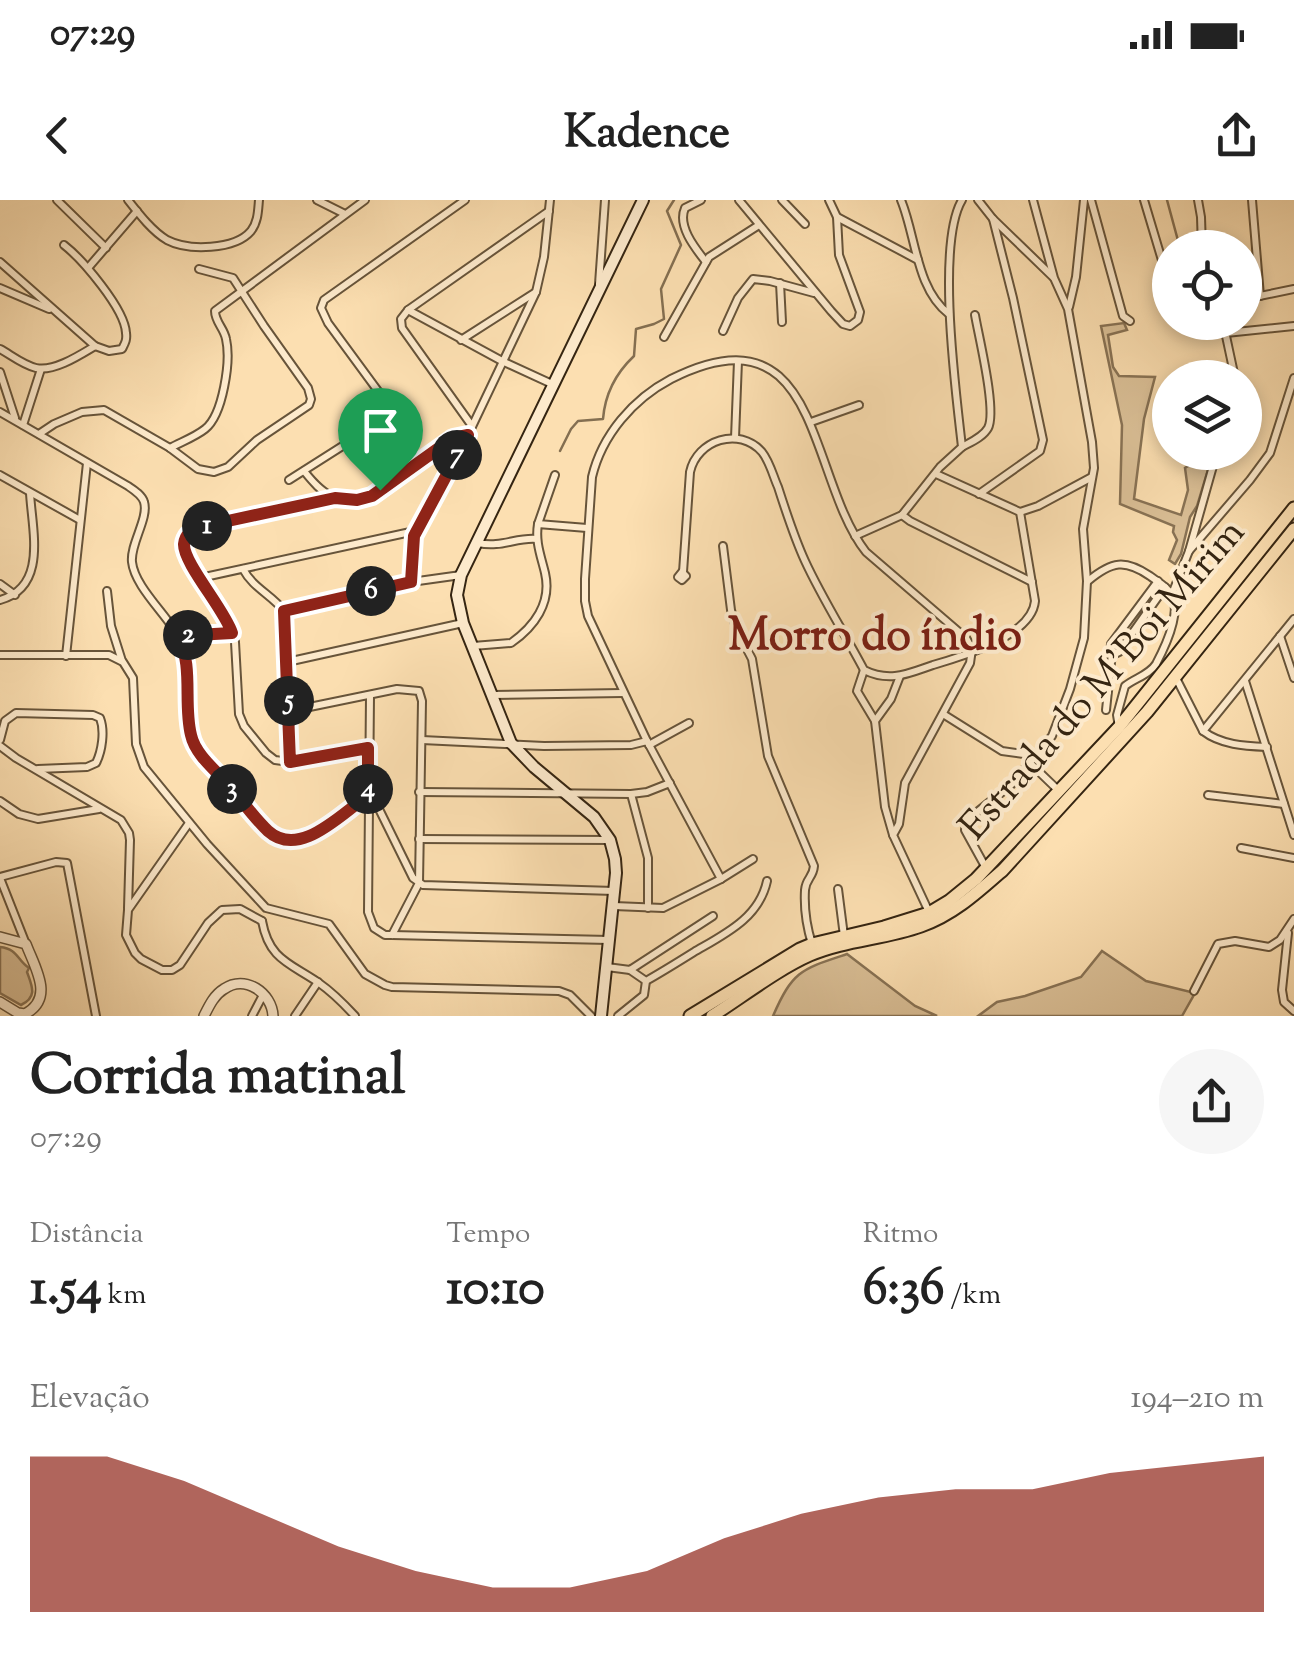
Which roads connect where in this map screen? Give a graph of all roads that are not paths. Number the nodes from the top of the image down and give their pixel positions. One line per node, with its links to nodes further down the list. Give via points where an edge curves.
1 (56, 200): 33 (street)
2 (128, 200): 23 (street)
3 (259, 200): 23 (street, via 248,234 204,247 170,241)
4 (318, 200): 24 (street)
5 (365, 200): 24 (street)
6 (465, 200): 80 (street, via 324,300 328,323 390,413)
7 (550, 200): 22 (street)
8 (606, 200): 41 (street)
9 (643, 200): 41 (main road)
10 (700, 200): 36 (street, via 682,218)
11 (739, 200): 28 (street)
12 (782, 200): 27 (street)
13 (829, 200): 25 (street)
14 (962, 200): 51 (street, via 953,219)
15 (978, 200): 26 (street)
16 (1032, 200): 39 (street)
17 (1088, 200): 48 (street); 53 (street)
18 (1144, 200): 29 (street)
19 (1198, 200): 30 (street)
20 (1252, 200): 31 (street)
21 (904, 202): 34 (street)
22 (550, 211): 45 (street); 49 (street)
23 (137, 212): 33 (street)
24 (345, 214): 44 (street)
25 (837, 217): 34 (street); 46 (street, via 839,255 858,320 850,326 839,320)
26 (993, 219): 39 (street); 87 (street, via 1043,440 1040,451)
27 (805, 224)
28 (759, 225): 36 (street); 46 (street)
29 (1153, 230)
30 (1201, 230)
31 (1254, 230)
32 (64, 244): 37 (street)
33 (106, 248): 37 (street)
34 (919, 261): 51 (street, via 935,300)
35 (0, 262): 50 (street)
36 (706, 262): 58 (street)
37 (88, 268): 60 (street, via 126,336 119,351)
38 (199, 270): 44 (street, via 233,278)
39 (1054, 278): 48 (street)
40 (780, 284): 46 (street); 54 (street); 57 (street, via 748,282)
41 (599, 287): 67 (main road)
42 (0, 288): 50 (street)
43 (1294, 289): 47 (street)
44 (241, 290): 77 (street, via 215,311 226,339 220,404 207,428); 77 (street, via 308,388 311,403 220,471 203,471)
45 (536, 292): 59 (street); 62 (street)
46 (816, 294)
47 (1262, 296)
48 (1068, 309): 84 (street)
49 (408, 310): 59 (street); 72 (street, via 402,328)
50 (54, 311): 60 (street)
51 (950, 315): 76 (street)
52 (976, 316): 76 (street, via 991,411 984,433)
53 (1130, 321)
54 (782, 322)
55 (1294, 326): 56 (street)
56 (1262, 329)
57 (723, 331)
58 (664, 337)
59 (462, 340): 62 (street)
60 (95, 346): 64 (street)
61 (0, 349): 64 (street)
62 (502, 361): 67 (street); 72 (street)
63 (738, 361): 71 (street, via 774,374); 75 (street); 94 (street, via 688,372 628,412 594,468)
64 (41, 369): 70 (street)
65 (0, 372): 70 (street)
66 (1294, 378): 101 (street, via 1270,453)
67 (552, 384): 99 (main road)
68 (859, 405): 71 (street)
69 (0, 412): 70 (street)
70 (19, 422): 73 (street)
71 (812, 422): 97 (street)
72 (472, 426): 74 (street)
73 (39, 434): 77 (street, via 100,410); 78 (street)
74 (468, 435): 88 (street, via 453,438 372,496); 96 (street)
75 (735, 438): 103 (street, via 707,446 691,467); 127 (street, via 766,457 804,559)
76 (962, 447): 82 (street)
77 (170, 448)
78 (87, 463): 92 (street); 119 (street, via 143,499 132,566)
79 (1211, 470): 101 (street)
80 (304, 472): 85 (street); 88 (street)
81 (555, 474): 93 (street)
82 (936, 474): 87 (street); 91 (street)
83 (0, 475): 86 (street)
84 (1092, 476): 90 (street); 106 (street, via 1082,529)
85 (289, 480)
86 (30, 493): 92 (street); 113 (street, via 32,564 28,582)
87 (979, 494): 90 (street)
88 (335, 498): 105 (street, via 195,528 184,548)
89 (1294, 508): 136 (main road, Estrada do M'Boi Mirim)
90 (1020, 512): 108 (street)
91 (902, 515): 97 (street); 108 (street)
92 (80, 520): 124 (street)
93 (538, 524): 94 (street); 98 (street)
94 (587, 528): 133 (street, via 587,610)
95 (1294, 529): 129 (main road, Estrada do M'Boi Mirim)
96 (416, 531): 102 (street); 107 (street)
97 (855, 536): 122 (street, via 966,638)
98 (537, 539): 99 (street); 121 (street, via 547,592 536,620 512,644)
99 (477, 543): 104 (main road)
100 (723, 546): 195 (street, via 730,610 752,659 768,756 813,862 814,874 804,887)
101 (1189, 551): 112 (street)
102 (242, 570): 105 (street); 115 (street)
103 (684, 572)
104 (461, 575): 107 (street); 117 (main road, via 456,595)
105 (200, 578): 118 (street)
106 (1087, 581): 110 (street, via 1121,564); 150 (street, via 1084,638 1052,736)
107 (411, 582): 115 (street)
108 (1032, 582): 122 (street, via 1028,620)
109 (0, 584): 113 (street)
110 (1161, 584): 112 (street); 137 (street, via 1111,644)
111 (107, 591): 125 (street)
112 (1172, 594): 132 (street, via 1174,618 1156,664)
113 (15, 595): 114 (street)
114 (0, 600)
115 (284, 611): 126 (street)
116 (1294, 619): 120 (street)
117 (463, 624): 121 (main road); 126 (street)
118 (232, 633): 119 (street); 151 (street, via 241,721 270,757)
119 (178, 636): 160 (street, via 193,743 268,831 300,840)
120 (1280, 636): 130 (street); 131 (street)
121 (473, 646): 135 (main road)
122 (973, 654): 128 (street); 139 (street)
123 (0, 655): 124 (street)
124 (66, 656): 125 (street, via 109,655)
125 (123, 662): 165 (street, via 133,678 136,744 144,766)
126 (287, 662): 138 (street)
127 (864, 670): 128 (street); 140 (street, via 858,690)
128 (900, 676): 140 (street)
129 (1175, 677): 136 (main road, Estrada do M'Boi Mirim); 142 (street)
130 (1294, 678)
131 (1245, 680): 142 (street); 148 (street)
132 (1126, 686): 136 (street); 143 (street, via 1117,715)
133 (622, 693): 135 (street); 147 (street)
134 (370, 696): 138 (street); 144 (street, via 418,690); 149 (street)
135 (492, 696): 146 (main road)
136 (1142, 708): 143 (main road, Estrada do M'Boi Mirim)
137 (1106, 710)
138 (290, 711): 151 (street)
139 (943, 714): 150 (street, via 1002,751); 166 (street, via 905,784)
140 (876, 721): 166 (street)
141 (689, 724): 147 (street)
142 (1204, 730): 148 (street, via 1218,740)
143 (1123, 731): 157 (main road, Estrada do M'Boi Mirim); 164 (main road, Estrada do M'Boi Mirim)
144 (422, 740): 146 (street); 155 (street)
145 (0, 743): 153 (street); 153 (street, via 5,722 16,713 100,718 96,763)
146 (511, 743): 147 (street); 156 (main road)
147 (648, 743): 154 (street)
148 (1267, 747): 162 (street)
149 (368, 748): 151 (street); 160 (street)
150 (1038, 756): 152 (street)
151 (290, 762)
152 (1031, 764): 157 (street); 173 (street, via 964,824)
153 (38, 769): 163 (street)
154 (670, 783): 158 (street); 175 (street)
155 (419, 792): 156 (street); 168 (street)
156 (567, 792): 158 (street); 169 (main road)
157 (1059, 792): 164 (main road, Estrada do M'Boi Mirim)
158 (631, 794): 184 (street, via 648,858)
159 (1208, 794): 162 (street)
160 (368, 798): 177 (street); 190 (street, via 368,912 374,928)
161 (0, 801): 163 (street, via 38,819)
162 (1284, 804): 167 (street)
163 (101, 808): 178 (street, via 130,834)
164 (1046, 814): 173 (main road, Estrada do M'Boi Mirim); 173 (main road, Estrada do M'Boi Mirim, via 997,858)
165 (190, 823): 179 (street); 183 (street)
166 (893, 835): 186 (street)
167 (1294, 835)
168 (418, 839): 169 (street); 177 (street)
169 (610, 840): 181 (main road)
170 (1242, 848): 171 (street)
171 (1294, 858)
172 (753, 859): 175 (street)
173 (991, 873): 186 (main road, Estrada do M'Boi Mirim); 195 (main road, Estrada do M'Boi Mirim, via 968,900 934,921)
174 (0, 877): 194 (street); 205 (street, via 67,863)
175 (721, 879): 184 (street, via 663,908)
176 (767, 880): 198 (street, via 740,924)
177 (419, 883): 181 (street); 190 (street)
178 (128, 884): 179 (street); 185 (street)
179 (145, 888): 185 (street)
180 (838, 888): 191 (street)
181 (616, 890): 182 (main road)
182 (614, 906): 184 (street); 193 (main road)
183 (266, 908): 188 (street); 203 (street, via 329,924 365,974 385,985 559,991)
184 (648, 908)
185 (128, 910): 188 (street, via 130,945 168,971 180,965 222,910)
186 (929, 913): 191 (main road, Estrada do M'Boi Mirim)
187 (712, 916): 197 (street)
188 (262, 920): 199 (street, via 274,953)
189 (1292, 923): 200 (street, via 1269,948 1222,942); 204 (street, via 1282,990)
190 (392, 935): 193 (street)
191 (844, 936): 195 (main road, Estrada do M'Boi Mirim)
192 (0, 937): 194 (street)
193 (609, 940): 196 (main road)
194 (26, 944): 202 (street, via 41,998 25,1014)
195 (813, 949): 214 (main road, Estrada do M'Boi Mirim, via 787,956); 215 (main road, Estrada do M'Boi Mirim)
196 (606, 967): 197 (street); 212 (main road)
197 (630, 970): 198 (street)
198 (646, 981): 213 (street, via 644,995)
199 (318, 982): 209 (street); 210 (street)
200 (1194, 991)
201 (264, 994): 206 (street, via 246,984 229,986); 207 (street); 208 (street)
202 (0, 1002)
203 (584, 1008): 211 (street); 212 (street)
204 (1294, 1011)
205 (96, 1016)
206 (204, 1016)
207 (252, 1016)
208 (273, 1016)
209 (295, 1016)
210 (355, 1016)
211 (591, 1016)
212 (601, 1016)
213 (618, 1016)
214 (690, 1016)
215 (712, 1016)

